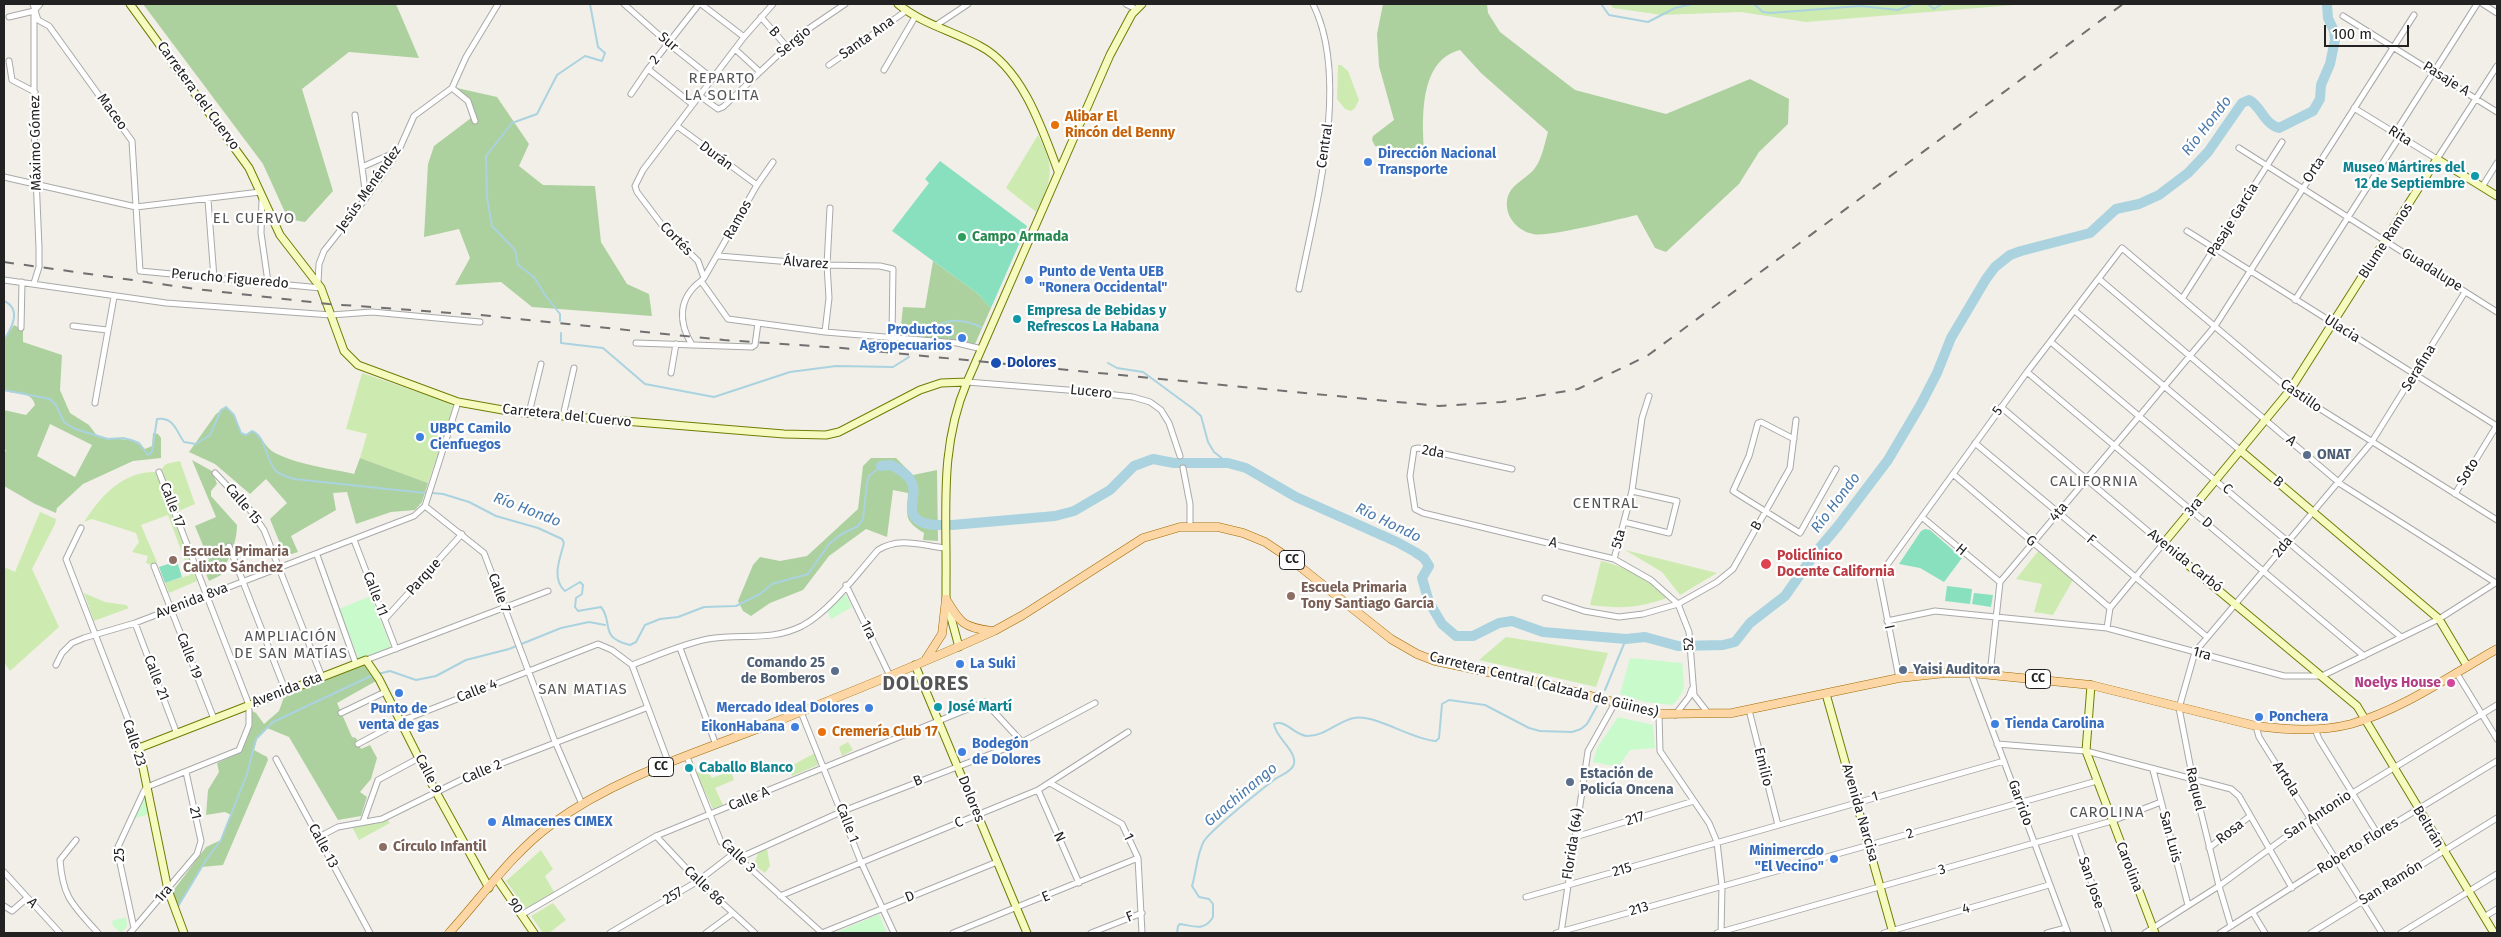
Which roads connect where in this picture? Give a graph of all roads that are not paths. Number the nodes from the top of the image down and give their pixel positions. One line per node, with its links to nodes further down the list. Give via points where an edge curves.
1 (34, 4): 18 (street)
2 (40, 4): 18 (street)
3 (130, 4): 66 (street, Carretera del Cuervo, via 235,146)
4 (498, 4): 40 (street, Jesús Menéndez, via 466,57)
5 (624, 4): 17 (street, Sur)
6 (635, 4): 17 (street)
7 (700, 4): 27 (street); 28 (street, 2)
8 (773, 4): 24 (street, Cortés)
9 (845, 4): 29 (street, Sergio)
10 (898, 4): 19 (street)
11 (968, 4): 26 (street)
12 (1126, 4): 16 (street)
13 (1313, 4): 89 (street, Central, via 1328,52 1330,113)
14 (2477, 4): 37 (street)
15 (2483, 4): 20 (street)
16 (1139, 6): 60 (street, via 1110,54)
17 (631, 9): 28 (street, Sur)
18 (34, 11): 23 (street); 41 (street, Máximo Gómez); 70 (street, Maceo, via 38,20 49,26 132,141)
19 (906, 11): 25 (street); 33 (street, Santa Ana)
20 (2497, 13)
21 (2414, 15): 30 (street, Orta)
22 (2343, 16): 30 (street, Pasaje A)
23 (9, 17)
24 (761, 17): 27 (street, Cortés); 29 (street, B)
25 (915, 17): 26 (street); 36 (street)
26 (936, 26): 60 (street, via 992,53 1012,74 1023,89)
27 (744, 37): 31 (street, Cortés)
28 (669, 44): 35 (street, 2); 39 (street, Sur)
29 (787, 46): 38 (street, Sergio)
30 (2393, 47): 37 (street, Pasaje A); 46 (street, Orta)
31 (735, 49): 38 (street); 39 (street, Cortés)
32 (8, 61): 41 (street, via 12,80)
33 (829, 65)
34 (2497, 66): 44 (street, Blume Ramos)
35 (648, 69): 42 (street, 2); 45 (street)
36 (884, 70)
37 (2434, 71): 44 (street, Pasaje A); 51 (street)
38 (760, 72): 43 (street, Sergio, via 723,107 718,109)
39 (713, 79): 43 (street, Cortés)
40 (452, 88): 49 (street, via 468,101); 54 (street, Jesús Menéndez, via 414,116)
41 (35, 92): 62 (street, Máximo Gómez)
42 (631, 94)
43 (700, 96): 45 (street, Cortés)
44 (2476, 98): 47 (street, Pasaje A); 55 (street, Blume Ramos)
45 (692, 104): 50 (street, Cortés)
46 (2354, 108): 51 (street, Rita); 65 (street, Orta)
47 (2497, 112)
48 (355, 115): 59 (street)
49 (475, 121)
50 (676, 126): 63 (street, Durán); 84 (street, Cortés, via 643,170 636,186 665,230 698,261)
51 (2397, 135): 55 (street, Rita); 72 (street)
52 (2282, 142): 58 (street, Pasaje García)
53 (2239, 148): 58 (street, Guadalupe)
54 (398, 152): 59 (street); 68 (street, Jesús Menéndez)
55 (2437, 159): 64 (street, Rita); 74 (street, Blume Ramos)
56 (773, 162): 63 (street, Ramos)
57 (2497, 163): 64 (street)
58 (2267, 166): 65 (street, Guadalupe); 76 (street, Pasaje García)
59 (362, 167): 68 (street)
60 (1058, 171): 110 (street)
61 (4, 177): 62 (street)
62 (37, 183): 70 (street); 87 (street, Máximo Gómez, via 39,248)
63 (757, 185): 77 (street, Ramos)
64 (2482, 187): 67 (street, Rita)
65 (2302, 189): 72 (street, Guadalupe); 80 (street, Orta)
66 (261, 194): 69 (street); 86 (street, via 261,233); 88 (street, Carretera del Cuervo, via 280,235)
67 (2497, 196)
68 (366, 198): 88 (street, Jesús Menéndez, via 324,251 319,264)
69 (208, 200): 70 (street); 81 (street)
70 (136, 207): 79 (street, Maceo)
71 (830, 208): 78 (street)
72 (2348, 218): 74 (street, Guadalupe); 93 (street)
73 (2187, 231): 76 (street, Ulacia)
74 (2386, 242): 90 (street, Guadalupe); 99 (street, Blume Ramos)
75 (2122, 248): 82 (street, 5); 92 (street, Castillo)
76 (2214, 249): 80 (street, Ulacia); 92 (street, Pasaje García)
77 (719, 256): 78 (street, Álvarez); 84 (street, Ramos)
78 (827, 265): 104 (street); 105 (street, Álvarez, via 880,266 893,270)
79 (140, 271): 81 (street, Perucho Figueredo)
80 (2249, 271): 93 (street, Ulacia); 101 (street, Orta)
81 (214, 278): 86 (street, Perucho Figueredo)
82 (2099, 279): 94 (street, 5); 111 (street, A)
83 (4, 280): 85 (street)
84 (702, 280): 98 (street, Cortés, via 728,319); 109 (street, Ramos, via 691,288 681,305 686,336)
85 (22, 282): 87 (street); 102 (street)
86 (268, 282): 88 (street, Perucho Figueredo)
87 (34, 283): 91 (street)
88 (320, 286): 96 (street, Carretera del Cuervo)
89 (1299, 289)
90 (2465, 292): 95 (street, Guadalupe); 116 (street, Serafina)
91 (114, 297): 96 (street); 103 (street)
92 (2182, 299): 101 (street, Castillo)
93 (2295, 300): 99 (street, Ulacia)
94 (2075, 311): 106 (street, 5); 118 (street, B)
95 (2497, 312)
96 (331, 315): 97 (street, via 372,312); 121 (street, Carretera del Cuervo, via 344,351 358,365)
97 (480, 322)
98 (758, 323): 104 (street, Cortés); 109 (street, via 752,347)
99 (2333, 324): 116 (street, Ulacia); 119 (street, Blume Ramos)
100 (73, 326): 103 (street)
101 (2215, 326): 111 (street, 4ta); 119 (street, Castillo)
102 (21, 328)
103 (108, 330): 122 (street)
104 (825, 332): 105 (street, Cortés)
105 (892, 336): 110 (street, Cortés)
106 (2051, 342): 114 (street, 5); 126 (street, C)
107 (636, 343): 108 (street)
108 (676, 344): 109 (street); 115 (street)
109 (692, 345)
110 (982, 349): 117 (street)
111 (2189, 356): 118 (street, 4ta); 128 (street, A)
112 (541, 364): 124 (street)
113 (574, 368): 125 (street)
114 (2027, 372): 123 (street, 5); 133 (street, D)
115 (671, 373)
116 (2415, 374): 129 (street, Ulacia); 132 (street, Serafina)
117 (967, 382): 125 (street, Carretera del Cuervo, via 941,383 920,390 854,426 826,435 739,432); 135 (street, Lucero, via 1080,391 1150,402 1161,410 1169,423); 164 (street, via 955,414 946,457)
118 (2164, 387): 126 (street, 4ta); 134 (street, B)
119 (2290, 390): 128 (street, 3ra); 132 (street, Castillo)
120 (1649, 396): 145 (street, 5ta, via 1642,418)
121 (458, 402): 124 (street, Carretera del Cuervo); 147 (street)
122 (95, 403)
123 (2002, 407): 131 (street, 5); 142 (street, Avenida Carbó)
124 (530, 413): 125 (street, Carretera del Cuervo)
125 (563, 416)
126 (2139, 416): 133 (street, 4ta); 143 (street, C)
127 (1796, 420): 130 (street, B)
128 (2266, 420): 134 (street, 3ra); 144 (street, A)
129 (2497, 426): 146 (street, Soto)
130 (1794, 439): 151 (street, B, via 1790,468); 151 (street, via 1758,423 1749,456 1733,491)
131 (1975, 443): 141 (street, 5); 152 (street, F)
132 (2371, 443): 144 (street, 2da); 146 (street, Castillo)
133 (2115, 445): 142 (street, 4ta); 149 (street, D)
134 (2241, 451): 143 (street, 3ra); 150 (street, B)
135 (1180, 456)
136 (1183, 468): 156 (street, via 1190,504)
137 (1512, 469): 148 (street, 2da, via 1414,449 1410,476)
138 (1836, 469): 151 (street, via 1802,532)
139 (159, 472): 177 (street, Calle 17)
140 (215, 472): 168 (street, Calle 15, via 257,518)
141 (1953, 474): 153 (street, 5); 161 (street, G)
142 (2086, 480): 152 (street, 4ta); 162 (street, Avenida Carbó)
143 (2216, 480): 149 (street, 3ra); 160 (street, C)
144 (2338, 482): 150 (street, 2da); 174 (street, A)
145 (1632, 491): 155 (street, 5ta); 155 (street, via 1677,501 1669,533)
146 (2455, 494): 154 (street, Castillo)
147 (425, 506): 158 (street, Calle 7); 159 (street, Avenida 8va, via 414,516)
148 (1415, 509): 166 (street, A)
149 (2192, 510): 162 (street, 3ra); 169 (street, D)
150 (2313, 510): 160 (street, 2da); 187 (street, B)
151 (1765, 513): 180 (street, B, via 1733,570)
152 (2058, 513): 161 (street, 4ta); 171 (street, F)
153 (1923, 518): 170 (street, 5); 173 (street, H)
154 (2497, 520)
155 (1624, 522): 166 (street, 5ta)
156 (1190, 526): 191 (main road, Carretera Central (Calzada de Güines) / CC, via 1143,538 1023,616); 222 (main road, Carretera Central (Calzada de Güines) / CC, via 1232,530 1265,542 1391,640 1417,654 1471,670)
157 (80, 528): 192 (street, Calle 23, via 66,559)
158 (462, 534): 182 (street, Calle 7, via 484,553); 186 (street, Parque)
159 (354, 540): 165 (street, Avenida 8va); 186 (street, Calle 11)
160 (2287, 542): 169 (street, 2da); 193 (street, C)
161 (2033, 543): 173 (street, 4ta); 183 (street, G)
162 (2163, 544): 171 (street, 3ra); 181 (street, Avenida Carbó)
163 (229, 546): 172 (street)
164 (946, 548): 175 (street, via 908,542 888,544 878,550); 178 (street)
165 (317, 555): 168 (street, Avenida 8va); 203 (street)
166 (1614, 559): 180 (street, A, via 1651,580)
167 (154, 566): 184 (street, Calle 19)
168 (279, 569): 172 (street, Avenida 8va); 214 (street, Calle 15)
169 (2263, 571): 181 (street, 2da); 200 (street, D)
170 (1879, 576): 188 (street, I)
171 (2135, 577): 183 (street, 3ra); 194 (street, F)
172 (243, 582): 177 (street, Avenida 8va); 218 (street)
173 (2000, 582): 185 (street)
174 (2497, 582): 187 (street, 1ra)
175 (846, 585): 196 (street, via 818,615 790,631 775,636 706,640); 212 (street, 1ra)
176 (548, 591): 182 (street, Avenida 6ta)
177 (207, 596): 184 (street, Avenida 8va); 223 (street, Calle 17)
178 (946, 598): 191 (main road, via 965,626); 195 (street); 202 (main road, via 942,634)
179 (1545, 598): 180 (street, B, via 1584,612 1619,617)
180 (1678, 604): 217 (street, 52, via 1689,638)
181 (2236, 604): 194 (street, 2da); 213 (street, Avenida Carbó)
182 (504, 607): 197 (street, Avenida 6ta); 208 (street, Calle 7)
183 (2110, 608): 190 (street)
184 (171, 610): 189 (street, Avenida 8va); 234 (street, Calle 19)
185 (1996, 617): 188 (street, 1ra, via 1935,611); 190 (street, 1ra); 211 (street)
186 (385, 619): 197 (street, Calle 11)
187 (2439, 619): 193 (street, 1ra); 207 (street, B)
188 (1887, 621): 215 (street, I)
189 (135, 623): 192 (street, Avenida 8va); 241 (street, Calle 21)
190 (2107, 628): 199 (street, 1ra)
191 (994, 631): 195 (main road, Carretera Central (Calzada de Güines) / CC)
192 (94, 636): 204 (street, Avenida 8va, via 72,643); 248 (street, Calle 23)
193 (2401, 637): 200 (street, 1ra)
194 (2207, 638): 199 (street, 2da)
195 (959, 647): 202 (main road, Carretera Central (Calzada de Güines) / CC)
196 (680, 648): 205 (street); 247 (street)
197 (396, 649): 201 (street, Avenida 6ta)
198 (2497, 649): 207 (main road, Carretera Central (Calzada de Güines) / CC)
199 (2196, 652): 213 (street, 1ra, via 2284,676); 226 (street, Raquel)
200 (2364, 656): 213 (street, 1ra)
201 (366, 660): 203 (street, Avenida 6ta); 219 (street, Calle 9)
202 (925, 661): 206 (main road, Carretera Central (Calzada de Güines) / CC)
203 (356, 664): 214 (street, Avenida 6ta)
204 (56, 665)
205 (632, 665): 208 (street, Calle 4, via 598,644); 225 (street)
206 (915, 665): 212 (main road, Carretera Central (Calzada de Güines) / CC); 237 (street, Dolores)
207 (2467, 666): 209 (main road, Carretera Central (Calzada de Güines) / CC)
208 (528, 671): 236 (street, Calle 4); 243 (street, Calle 7)
209 (2456, 672): 231 (street); 235 (main road, Carretera Central (Calzada de Güines) / CC)
210 (1971, 673): 211 (main road, Carretera Central (Calzada de Güines) / CC); 215 (main road, Carretera Central (Calzada de Güines) / CC); 246 (street, Garrido)
211 (1990, 674): 216 (main road, Carretera Central (Calzada de Güines) / CC)
212 (890, 676): 228 (main road, Carretera Central (Calzada de Güines) / CC)
213 (2322, 676): 235 (street, Avenida Carbó, via 2357,706)
214 (322, 677): 218 (street, Avenida 6ta)
215 (1898, 678): 220 (main road, Carretera Central (Calzada de Güines) / CC)
216 (2091, 685): 226 (main road, Carretera Central (Calzada de Güines) / CC); 249 (street, Carolina)
217 (1692, 686): 232 (street, via 1689,697); 233 (street, 52, via 1694,695)
218 (286, 692): 223 (street, Avenida 6ta)
219 (385, 692): 229 (street); 236 (street, Calle 9)
220 (1826, 694): 227 (main road, Carretera Central (Calzada de Güines) / CC); 271 (street, Avenida Narcisa)
221 (1095, 702): 244 (street, B)
222 (1612, 702): 230 (main road, Carretera Central (Calzada de Güines) / CC); 287 (street, Florida (64), via 1588,751)
223 (249, 705): 234 (street, Avenida 6ta); 260 (street, via 250,725 240,750)
224 (2497, 705): 231 (street, San Antonio)
225 (646, 708): 243 (street, Calle 2); 255 (street)
226 (2179, 708): 238 (main road, Carretera Central (Calzada de Güines) / CC); 261 (street, Raquel)
227 (1749, 710): 233 (main road, Carretera Central (Calzada de Güines) / CC); 282 (street, Emilio)
228 (801, 712): 247 (main road, Carretera Central (Calzada de Güines) / CC); 257 (street, Calle 1)
229 (341, 713)
230 (1659, 714): 232 (main road, Carretera Central (Calzada de Güines) / CC); 268 (street, via 1660,751)
231 (2482, 714): 242 (street); 258 (street, San Antonio)
232 (1674, 715): 233 (main road, Carretera Central (Calzada de Güines) / CC)
233 (1711, 715)
234 (214, 719): 241 (street, Avenida 6ta)
235 (2364, 720): 239 (main road, Carretera Central (Calzada de Güines) / CC); 258 (street, Beltrán)
236 (401, 721): 245 (street, Calle 4); 251 (street, Calle 9)
237 (939, 721): 244 (street, Calle A, via 985,702); 256 (street, Dolores); 257 (street, Calle A)
238 (2256, 726): 239 (main road, Carretera Central (Calzada de Güines) / CC); 278 (street, Artola, via 2259,737)
239 (2315, 729): 267 (street)
240 (1128, 732): 263 (street, C)
241 (177, 734): 248 (street, Avenida 6ta)
242 (2497, 739)
243 (555, 741): 266 (street, Calle 2); 272 (street, Calle 7)
244 (1022, 742): 256 (street, B)
245 (358, 744)
246 (1998, 744): 249 (street); 253 (street, Garrido)
247 (716, 745): 250 (main road, Carretera Central (Calzada de Güines) / CC)
248 (138, 748): 264 (street, Calle 23)
249 (2086, 751): 259 (street); 262 (street, Carolina)
250 (687, 757): 255 (main road, Carretera Central (Calzada de Güines) / CC); 276 (street, Calle 3)
251 (419, 758): 266 (street, Calle 9); 281 (street, via 378,780)
252 (276, 759): 286 (street, Calle 13)
253 (2004, 761): 269 (street, Garrido); 271 (street, 1)
254 (2497, 761): 273 (street, Roberto Flores)
255 (669, 764): 272 (main road, Carretera Central (Calzada de Güines) / CC)
256 (958, 765): 274 (street, B); 275 (street, Dolores)
257 (824, 768): 274 (street, Calle 1); 276 (street, Calle A)
258 (2392, 768): 267 (street, San Antonio); 273 (street, Beltrán)
259 (2153, 770): 261 (street); 270 (street, San Luis)
260 (186, 772): 264 (street); 295 (street, 21, via 202,841)
261 (2193, 780): 277 (street, via 2231,789 2239,796); 292 (street, Raquel)
262 (2097, 781): 269 (street, 2); 280 (street, Carolina)
263 (1050, 783): 265 (street, C); 298 (street, 1, via 1122,824)
264 (147, 787): 314 (street, Calle 23); 331 (street, 25, via 117,850)
265 (1038, 790): 275 (street, C); 306 (street, N)
266 (436, 792): 281 (street, Calle 2, via 382,819); 311 (street, Calle 9)
267 (2352, 792): 278 (street, San Antonio); 284 (street)
268 (1694, 801): 287 (street, 217); 289 (street)
269 (2020, 802): 290 (street, Garrido); 291 (street, 2)
270 (2161, 802): 280 (street, 3); 320 (street, San Luis)
271 (1856, 803): 282 (street, 1); 291 (street, Avenida Narcisa)
272 (582, 804): 304 (main road, Carretera Central (Calzada de Güines) / CC, via 533,840)
273 (2418, 809): 284 (street, Roberto Flores); 294 (street, Beltrán)
274 (843, 811): 297 (street, B); 300 (street, Calle 1)
275 (978, 815): 300 (street, C); 301 (street, Dolores)
276 (709, 816): 285 (street, Calle A); 296 (street, Calle 3, via 721,842)
277 (2250, 816): 292 (street, Rosa); 293 (street)
278 (2310, 818): 293 (street, San Antonio); 299 (street, Artola)
279 (2497, 818): 294 (street, San Ramón)
280 (2112, 821): 283 (street, 3); 333 (street, Carolina)
281 (363, 822): 286 (street, Calle 2, via 338,827)
282 (1778, 825): 289 (street, 1)
283 (2074, 832): 290 (street, 3); 355 (street, San Jose)
284 (2377, 833): 299 (street, Roberto Flores)
285 (656, 836): 305 (street, Calle 86); 328 (street, Calle A)
286 (319, 837): 339 (street, Calle 13)
287 (1575, 837): 308 (street, Florida (64))
288 (76, 840): 336 (street, via 60,860 62,884 71,903)
289 (1717, 842): 308 (street, 215); 309 (street)
290 (2035, 843): 307 (street, Garrido); 312 (street, 3)
291 (1868, 846): 309 (street, 2); 312 (street, Avenida Narcisa)
292 (2209, 848): 310 (street, Raquel)
293 (2268, 848): 310 (street, San Antonio); 313 (street)
294 (2443, 851): 315 (street, Beltrán); 319 (street, San Ramón)
295 (197, 854): 314 (street, 1ra)
296 (733, 854): 297 (street, Calle 3); 305 (street, 257)
297 (739, 858): 316 (street, Calle 3)
298 (1138, 858): 306 (street, E); 325 (street, 1)
299 (2336, 859): 313 (street, Roberto Flores); 319 (street, Artola)
300 (862, 862): 316 (street, C); 322 (street, Calle 1)
301 (997, 862): 322 (street, D); 323 (street, Dolores)
302 (4, 872): 318 (street, A)
303 (2497, 874): 315 (street)
304 (497, 879): 311 (main road, Carretera Central (Calzada de Güines) / CC); 328 (street, 90)
305 (698, 881): 327 (street, Calle 86); 342 (street, 257)
306 (1080, 883): 323 (street, E)
307 (2049, 885): 332 (street, Garrido); 334 (street, 4)
308 (1567, 886): 317 (street, 215); 351 (street, Florida (64))
309 (1722, 886): 351 (street, 213); 352 (street)
310 (2218, 886): 320 (street, San Antonio); 330 (street, Raquel)
311 (489, 888): 340 (main road, Carretera Central (Calzada de Güines) / CC)
312 (1881, 888): 334 (street, Avenida Narcisa); 352 (street, 3)
313 (2292, 888): 326 (street, Roberto Flores)
314 (168, 890): 331 (street, 1ra); 338 (street, Calle 23)
315 (2468, 893): 329 (street, Beltrán); 361 (street)
316 (780, 896): 345 (street, Calle 3)
317 (1526, 897)
318 (27, 898): 321 (street, via 12,911); 335 (street, A)
319 (2363, 902): 359 (street, San Ramón); 360 (street, Artola)
320 (2188, 905): 333 (street, San Antonio)
321 (4, 906)
322 (882, 908): 345 (street, D); 346 (street, Calle 1)
323 (1017, 909): 347 (street, E); 348 (street, Dolores)
324 (2497, 909): 329 (street)
325 (1142, 913): 349 (street, F); 350 (street, 1)
326 (2253, 913): 330 (street, Roberto Flores); 358 (street)
327 (733, 914): 343 (street); 344 (street, Calle 86)
328 (522, 915): 341 (street, 90)
329 (2484, 917): 362 (street, Beltrán)
330 (2231, 926): 357 (street, Roberto Flores)
331 (134, 928): 337 (street, 1ra)
332 (2067, 930): 354 (street)
333 (2154, 931): 356 (street, San Antonio)
334 (1892, 932): 353 (street, 4)
335 (60, 933)
336 (98, 933)
337 (130, 933)
338 (184, 933)
339 (370, 933)
340 (449, 933)
341 (534, 933)
342 (610, 933)
343 (706, 933)
344 (755, 933)
345 (822, 933)
346 (894, 933)
347 (953, 933)
348 (1027, 933)
349 (1091, 933)
350 (1142, 933)
351 (1559, 933)
352 (1720, 933)
353 (1884, 933)
354 (2047, 933)
355 (2108, 933)
356 (2145, 933)
357 (2220, 933)
358 (2265, 933)
359 (2311, 933)
360 (2382, 933)
361 (2401, 933)
362 (2494, 933)

